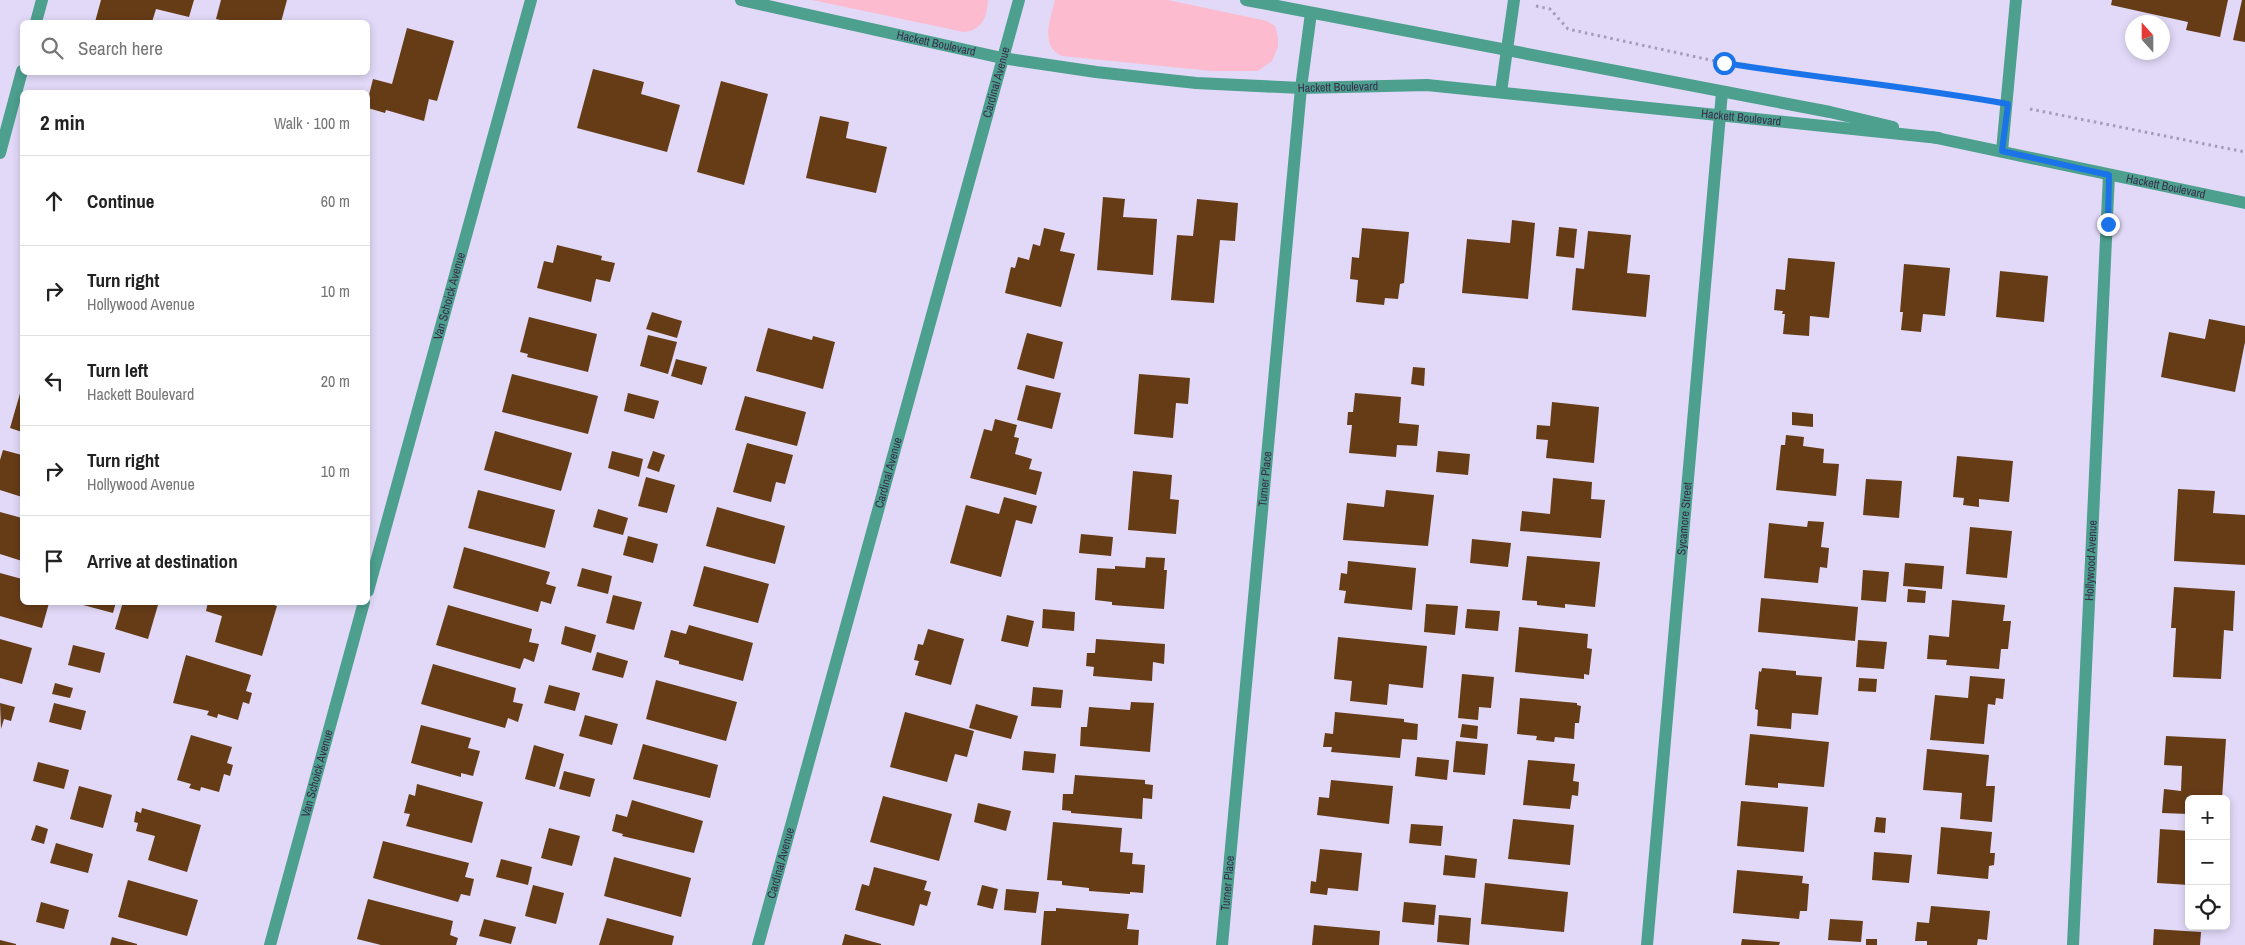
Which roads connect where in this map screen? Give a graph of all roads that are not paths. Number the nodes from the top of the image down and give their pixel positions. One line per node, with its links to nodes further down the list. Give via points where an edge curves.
1 (42, 0): 9 (street)
2 (531, 0): 22 (street, Van Schoick Avenue)
3 (741, 0): 11 (street, Hackett Boulevard)
4 (1019, 0): 11 (street, Cardinal Avenue)
5 (1246, 0): 8 (street, Hackett Boulevard)
6 (1514, 0): 10 (street)
7 (2016, 0): 18 (street)
8 (1311, 13): 10 (street, Hackett Boulevard); 13 (street, Turner Place)
9 (37, 20)
10 (1507, 52): 14 (street); 15 (street, Hackett Boulevard)
11 (1002, 58): 13 (street, Hackett Boulevard, via 1196,83); 25 (street, Cardinal Avenue)
12 (21, 75): 19 (street)
13 (1302, 88): 14 (street, Hackett Boulevard, via 1390,84); 26 (street, Turner Place)
14 (1500, 92): 16 (street, Hackett Boulevard)
15 (1722, 92): 16 (street, Sycamore Street); 17 (street, Hackett Boulevard, via 1830,112)
16 (1721, 116): 17 (street, Hackett Boulevard); 27 (street, Sycamore Street)
17 (1939, 138): 18 (street, Hackett Boulevard)
18 (2002, 151): 20 (street, Hackett Boulevard)
19 (0, 153)
20 (2109, 175): 21 (street, Hackett Boulevard); 28 (street, Hollywood Avenue)
21 (2245, 203)
22 (370, 584)
23 (363, 605): 24 (street, Van Schoick Avenue)
24 (270, 945)
25 (758, 945)
26 (1222, 945)
27 (1647, 945)
28 (2072, 945)

